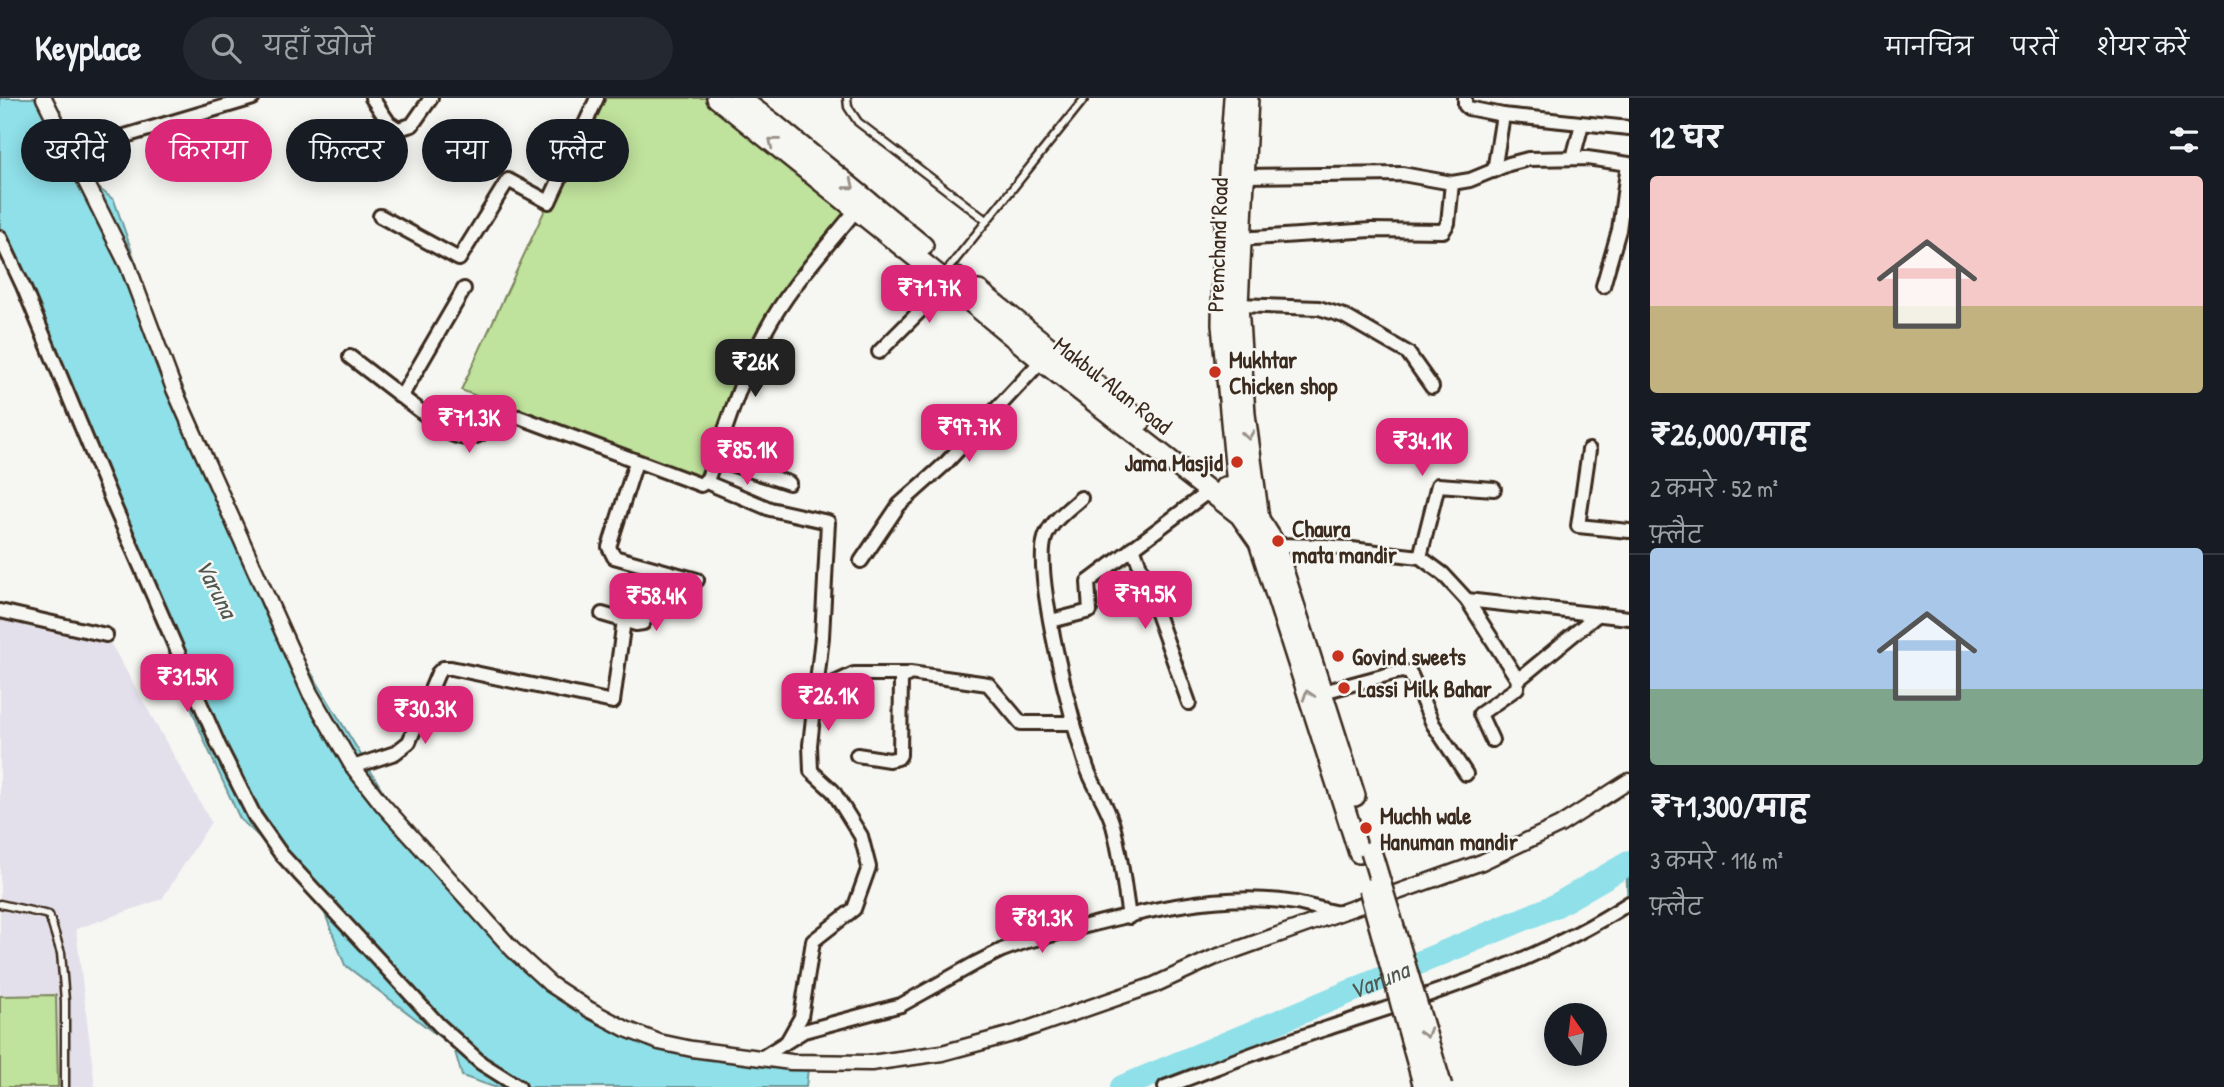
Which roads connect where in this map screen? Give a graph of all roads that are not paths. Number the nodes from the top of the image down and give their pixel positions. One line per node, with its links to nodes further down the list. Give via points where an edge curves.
1 (44, 98): 14 (street)
2 (253, 98): 17 (street)
3 (372, 98): 4 (street, via 398,129 412,125)
4 (431, 98)
5 (597, 98): 26 (street, via 549,202 508,180 459,259)
6 (716, 98): 20 (highway, Makbul Alan Road, one-way to 6)
7 (739, 98): 20 (highway, Makbul Alan Road)
8 (847, 98): 27 (lane, via 858,122)
9 (1085, 98): 27 (lane)
10 (1234, 98): 46 (highway, Premchand Road, via 1222,325)
11 (1248, 98): 22 (highway, Premchand Road)
12 (1465, 98): 13 (street, via 1468,108)
13 (1503, 115): 15 (street); 21 (street)
14 (54, 119)
15 (1582, 124): 16 (street); 18 (street)
16 (1629, 128)
17 (131, 134)
18 (1573, 158): 19 (street); 21 (street, via 1518,161)
19 (1629, 164): 31 (street, via 1619,230)
20 (816, 167): 25 (highway, Makbul Alan Road); 30 (highway, Makbul Alan Road, one-way to 30)
21 (1494, 171): 24 (street)
22 (1244, 176): 24 (street, via 1402,174); 29 (highway, Premchand Road)
23 (86, 182): 72 (street, via 128,266 174,389 310,693)
24 (1452, 183): 29 (street, via 1443,231 1371,230)
25 (856, 209): 30 (highway, Makbul Alan Road); 40 (street, via 765,332)
26 (380, 216)
27 (987, 221): 30 (lane)
28 (0, 237): 83 (street, via 219,746 256,817 299,874 439,1025 481,1063)
29 (1240, 239): 33 (highway, Premchand Road)
30 (951, 275): 34 (street); 35 (highway, Makbul Alan Road)
31 (1603, 286)
32 (464, 289): 38 (street)
33 (1238, 305): 37 (street, via 1311,307 1343,316 1408,353); 48 (highway, Premchand Road, one-way to 48, via 1245,414)
34 (879, 352)
35 (1047, 355): 45 (highway, Makbul Alan Road); 46 (highway, Makbul Alan Road); 53 (street, via 947,463 899,505)
36 (350, 358): 38 (street)
37 (1432, 387)
38 (401, 397): 41 (street, via 460,438 480,435 506,417 519,417)
39 (1590, 450): 49 (street, via 1578,526)
40 (715, 459): 42 (street); 43 (street)
41 (636, 463): 42 (street, via 697,485); 54 (street, via 610,551 614,557)
42 (706, 482): 66 (street, via 770,509 828,522)
43 (789, 483)
44 (1494, 489): 52 (street, via 1438,485)
45 (1209, 491): 51 (street); 75 (highway, Makbul Alan Road, one-way to 45, via 1259,542 1240,515)
46 (1238, 496): 48 (highway, Makbul Alan Road)
47 (1081, 498): 62 (street, via 1045,538 1043,566)
48 (1259, 519): 50 (highway, Makbul Alan Road)
49 (1629, 531)
50 (1275, 545): 52 (street); 67 (highway, Makbul Alan Road)
51 (1133, 547): 62 (street, via 1087,582 1090,611); 68 (street)
52 (1420, 557): 56 (street)
53 (861, 561)
54 (659, 570): 55 (street); 61 (street, via 645,621)
55 (697, 580)
56 (1467, 600): 59 (street); 65 (street)
57 (0, 611): 63 (street)
58 (603, 614): 61 (street)
59 (1597, 615): 60 (street); 65 (street)
60 (1629, 618)
61 (624, 620): 72 (street, via 613,702 443,668 408,742 396,753)
62 (1051, 621): 69 (street)
63 (106, 635)
64 (906, 674): 66 (street, via 854,674); 69 (street, via 988,684 1021,723); 71 (street, via 901,684 900,755 894,760)
65 (1518, 680): 70 (street, via 1517,688 1480,714)
66 (816, 692): 80 (street, via 811,771 833,791 861,836 869,867 854,909 813,941 800,1017)
67 (1323, 692): 73 (street, via 1401,671 1410,673 1433,724); 75 (highway, Makbul Alan Road)
68 (1189, 703)
69 (1074, 723): 79 (street, via 1087,767 1112,821)
70 (1492, 740)
71 (858, 755)
72 (353, 767): 81 (street, via 453,885 550,984 626,1030 659,1042)
73 (1466, 774)
74 (1629, 781): 78 (street, via 1521,845)
75 (1365, 852): 85 (highway, Makbul Alan Road, bridge); 86 (highway, one-way to 86, bridge)
76 (1629, 903): 84 (street, via 1557,945 1487,976)
77 (0, 904): 82 (lane, via 49,915 61,953)
78 (1338, 914): 79 (street, via 1294,903 1236,901); 81 (street, via 1213,958 1154,985 1016,1033 942,1053 871,1063)
79 (1129, 917): 80 (street, via 1002,950 901,1005 822,1025)
80 (788, 1040): 81 (street)
81 (761, 1058)
82 (65, 1087)
83 (519, 1087)
84 (1165, 1087)
85 (1424, 1087)
86 (1442, 1087)

